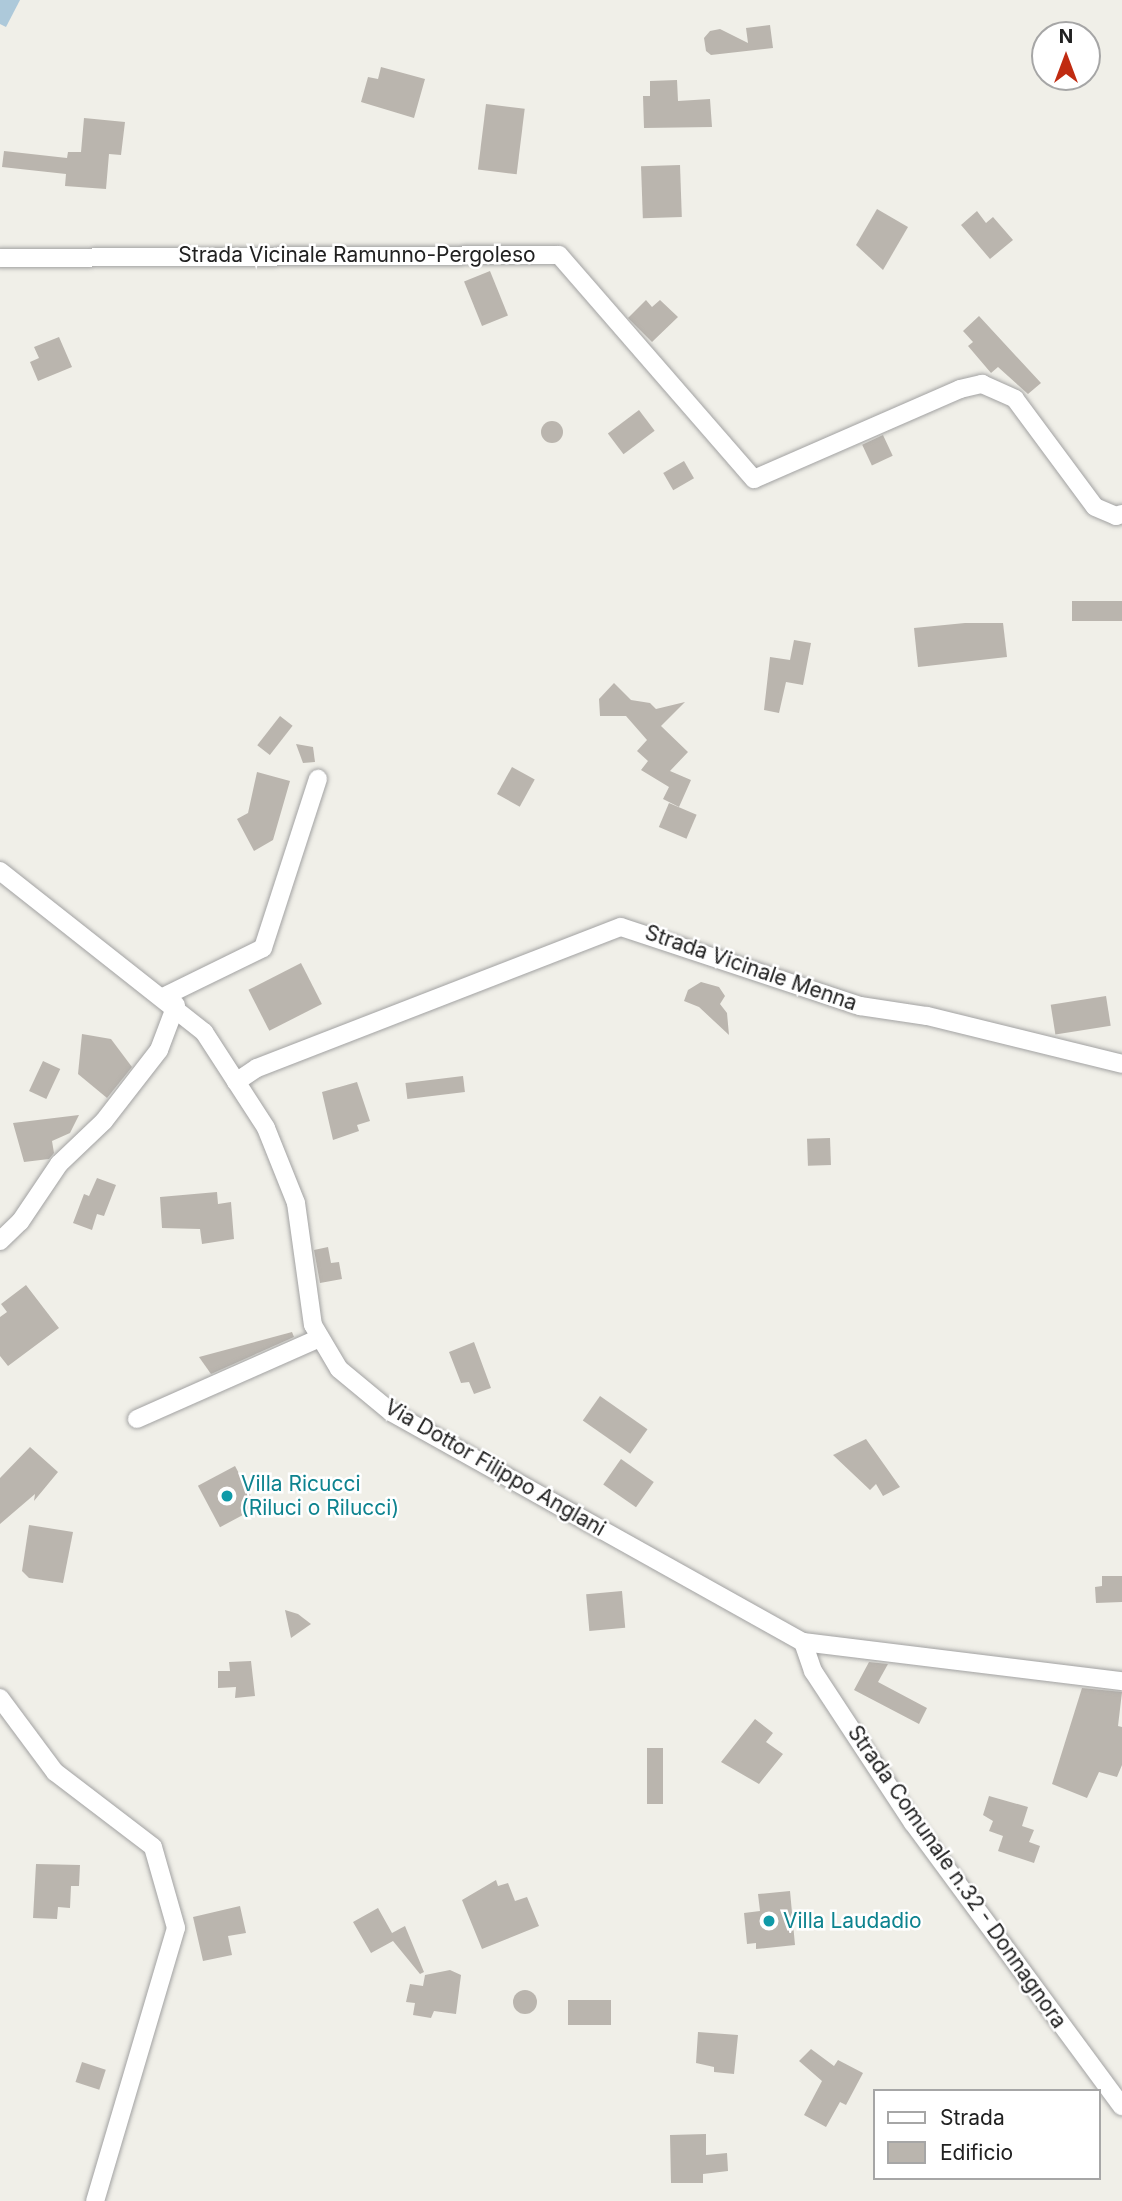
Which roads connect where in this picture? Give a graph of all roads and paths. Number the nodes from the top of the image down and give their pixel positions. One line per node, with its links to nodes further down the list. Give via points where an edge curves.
1 (0, 258): 2 (street, Strada Vicinale Ramunno-Pergoleso, via 559,255 754,478 960,389 982,384 1015,399 1095,507)
2 (1122, 514)
3 (318, 779): 5 (street, via 263,948)
4 (0, 871): 5 (street, Via Dottor Filippo Anglani)
5 (170, 1001): 7 (street, Via Dottor Filippo Anglani, via 204,1032); 8 (street, via 159,1051)
6 (1122, 1064): 7 (street, Strada Vicinale Menna, via 927,1016 860,1006 621,926 257,1068)
7 (236, 1082): 9 (street, Via Dottor Filippo Anglani, via 266,1128 296,1203 313,1325)
8 (0, 1241)
9 (320, 1338): 10 (street); 11 (street, Via Dottor Filippo Anglani, via 339,1369 391,1412)
10 (137, 1419)
11 (803, 1642): 12 (street); 14 (street, Strada Comunale n.32 - Donnagnora, via 813,1671 913,1823)
12 (1122, 1681)
13 (0, 1698): 15 (street, via 55,1772 153,1847 176,1928)
14 (1122, 2106)
15 (95, 2201)

